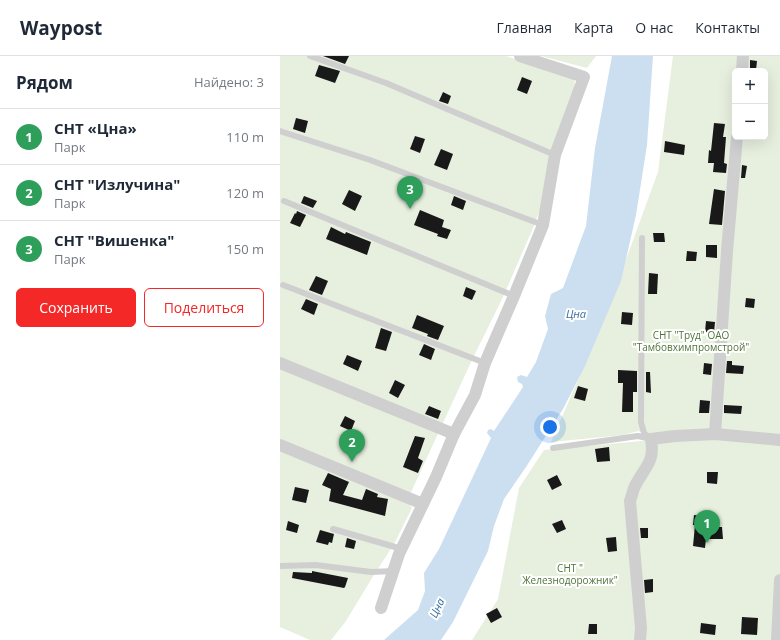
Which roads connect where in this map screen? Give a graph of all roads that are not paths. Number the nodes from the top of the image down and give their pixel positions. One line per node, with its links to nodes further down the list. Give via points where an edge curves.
1 (310, 56): 7 (lane, via 386,83)
2 (520, 56): 7 (street, via 584,77)
3 (743, 56): 4 (street)
4 (742, 68)
5 (280, 131): 9 (lane, via 370,160)
6 (736, 140): 16 (street)
7 (555, 155): 9 (street)
8 (284, 201): 12 (lane)
9 (543, 225): 12 (street)
10 (642, 238): 17 (lane, via 641,422 644,433)
11 (283, 285): 14 (lane)
12 (514, 296): 14 (street)
13 (280, 363): 15 (street)
14 (485, 363): 15 (street, via 475,395)
15 (454, 434): 21 (street)
16 (715, 434): 17 (street); 18 (street)
17 (651, 439): 20 (lane, via 638,436); 29 (street, via 653,451 648,467 635,486 630,501)
18 (780, 440)
19 (280, 445): 21 (street)
20 (553, 448)
21 (424, 504): 23 (street)
22 (333, 529): 23 (lane)
23 (402, 549): 25 (street)
24 (280, 566): 25 (lane, via 316,565 371,572)
25 (394, 571): 27 (street)
26 (780, 580): 28 (street)
27 (381, 608)
28 (779, 608): 30 (street)
29 (640, 640)
30 (776, 640)

